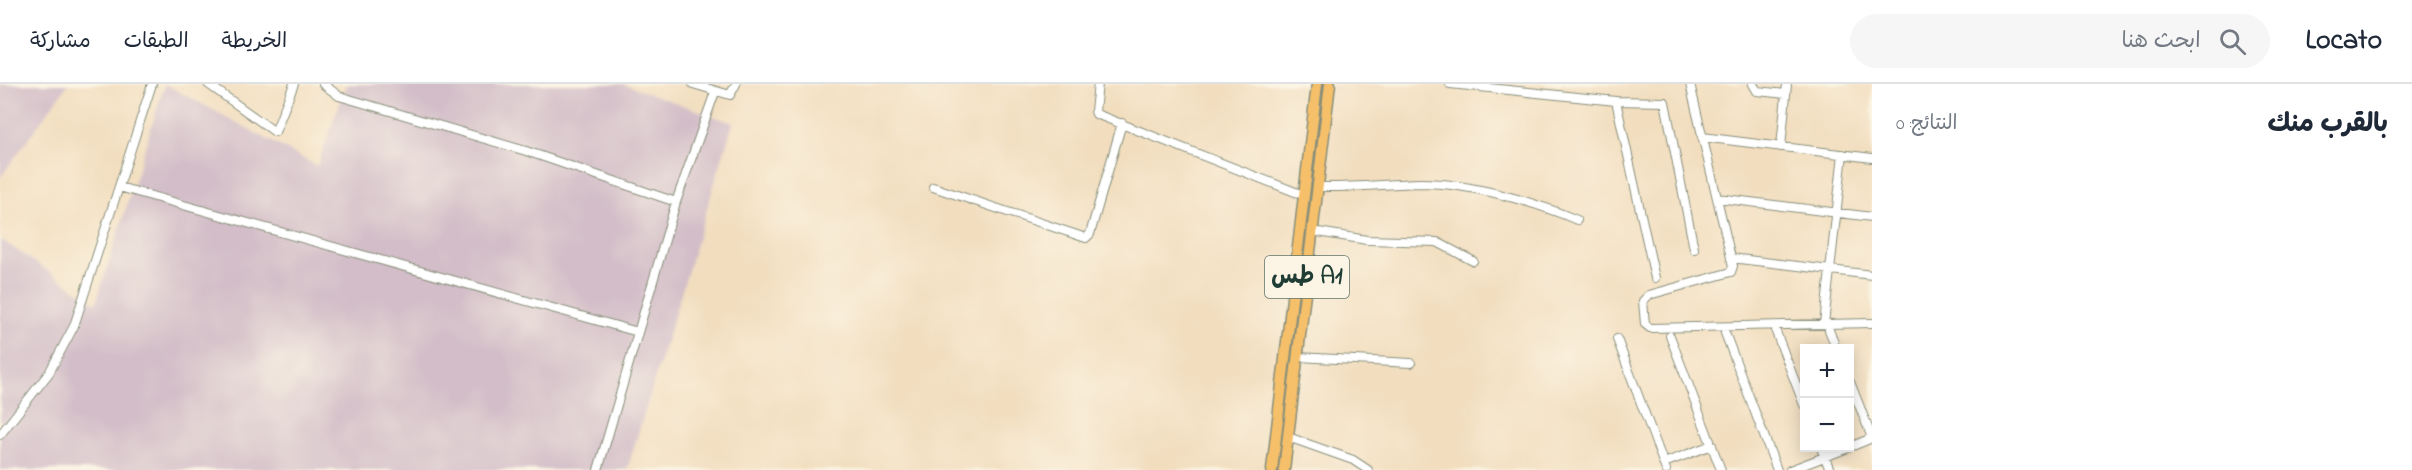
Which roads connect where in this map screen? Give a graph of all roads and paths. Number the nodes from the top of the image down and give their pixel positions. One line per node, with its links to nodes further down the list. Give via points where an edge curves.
1 (152, 84): 25 (street)
2 (208, 84): 3 (street, via 275,132)
3 (294, 84)
4 (323, 84): 30 (street, via 339,96 516,148)
5 (693, 84): 15 (street)
6 (736, 84): 15 (street, via 730,95)
7 (1098, 84): 18 (street, via 1095,113)
8 (1317, 84): 23 (highway, طس A1)
9 (1330, 84): 24 (highway, طس A1)
10 (1450, 84): 14 (street)
11 (1690, 84): 19 (street)
12 (1753, 84): 16 (street, via 1757,91)
13 (1787, 84): 16 (street)
14 (1505, 87): 17 (street)
15 (712, 88): 30 (street)
16 (1786, 94): 20 (street)
17 (1616, 101): 35 (street, via 1665,102); 40 (street)
18 (1122, 123): 26 (street, via 1086,238); 28 (street)
19 (1702, 137): 20 (street); 29 (street)
20 (1781, 147): 21 (street)
21 (1843, 154): 22 (street); 31 (street)
22 (1872, 158)
23 (1306, 171): 24 (highway); 28 (highway, طس A1)
24 (1320, 172): 27 (highway, طس A1)
25 (119, 187): 43 (street); 53 (street, via 74,326 49,373)
26 (933, 187)
27 (1318, 187): 33 (street, via 1442,184 1539,204); 34 (highway, طس A1)
28 (1303, 195): 63 (highway, طس A1)
29 (1717, 198): 31 (street); 36 (street)
30 (676, 202): 43 (street)
31 (1835, 213): 32 (street); 38 (street)
32 (1872, 217)
33 (1577, 220)
34 (1312, 231): 37 (street, via 1367,240 1437,242); 49 (highway, طس A1)
35 (1694, 249)
36 (1731, 258): 38 (street); 42 (street, via 1731,272 1649,295 1643,301 1645,324 1650,328)
37 (1473, 261)
38 (1829, 270): 39 (street); 42 (street)
39 (1872, 275)
40 (1655, 278)
41 (1872, 323): 42 (street)
42 (1827, 327): 48 (street)
43 (638, 332): 62 (street)
44 (1776, 332): 52 (street)
45 (1725, 333): 67 (street)
46 (1670, 336): 57 (street)
47 (1617, 339): 61 (street)
48 (1834, 344)
49 (1298, 357): 50 (street); 54 (highway, طس A1)
50 (1411, 363)
51 (1854, 392): 55 (street)
52 (1801, 398)
53 (0, 435)
54 (1288, 437): 64 (highway, طس A1); 65 (street, via 1353,460)
55 (1872, 438): 56 (street)
56 (1854, 445)
57 (1712, 446): 61 (street); 66 (street)
58 (1823, 452): 60 (street)
59 (1837, 452): 60 (street)
60 (1825, 457): 68 (street); 69 (street)
61 (1665, 467)
62 (598, 470)
63 (1272, 470)
64 (1284, 470)
65 (1368, 470)
66 (1721, 470)
67 (1777, 470)
68 (1790, 470)
69 (1830, 470)

